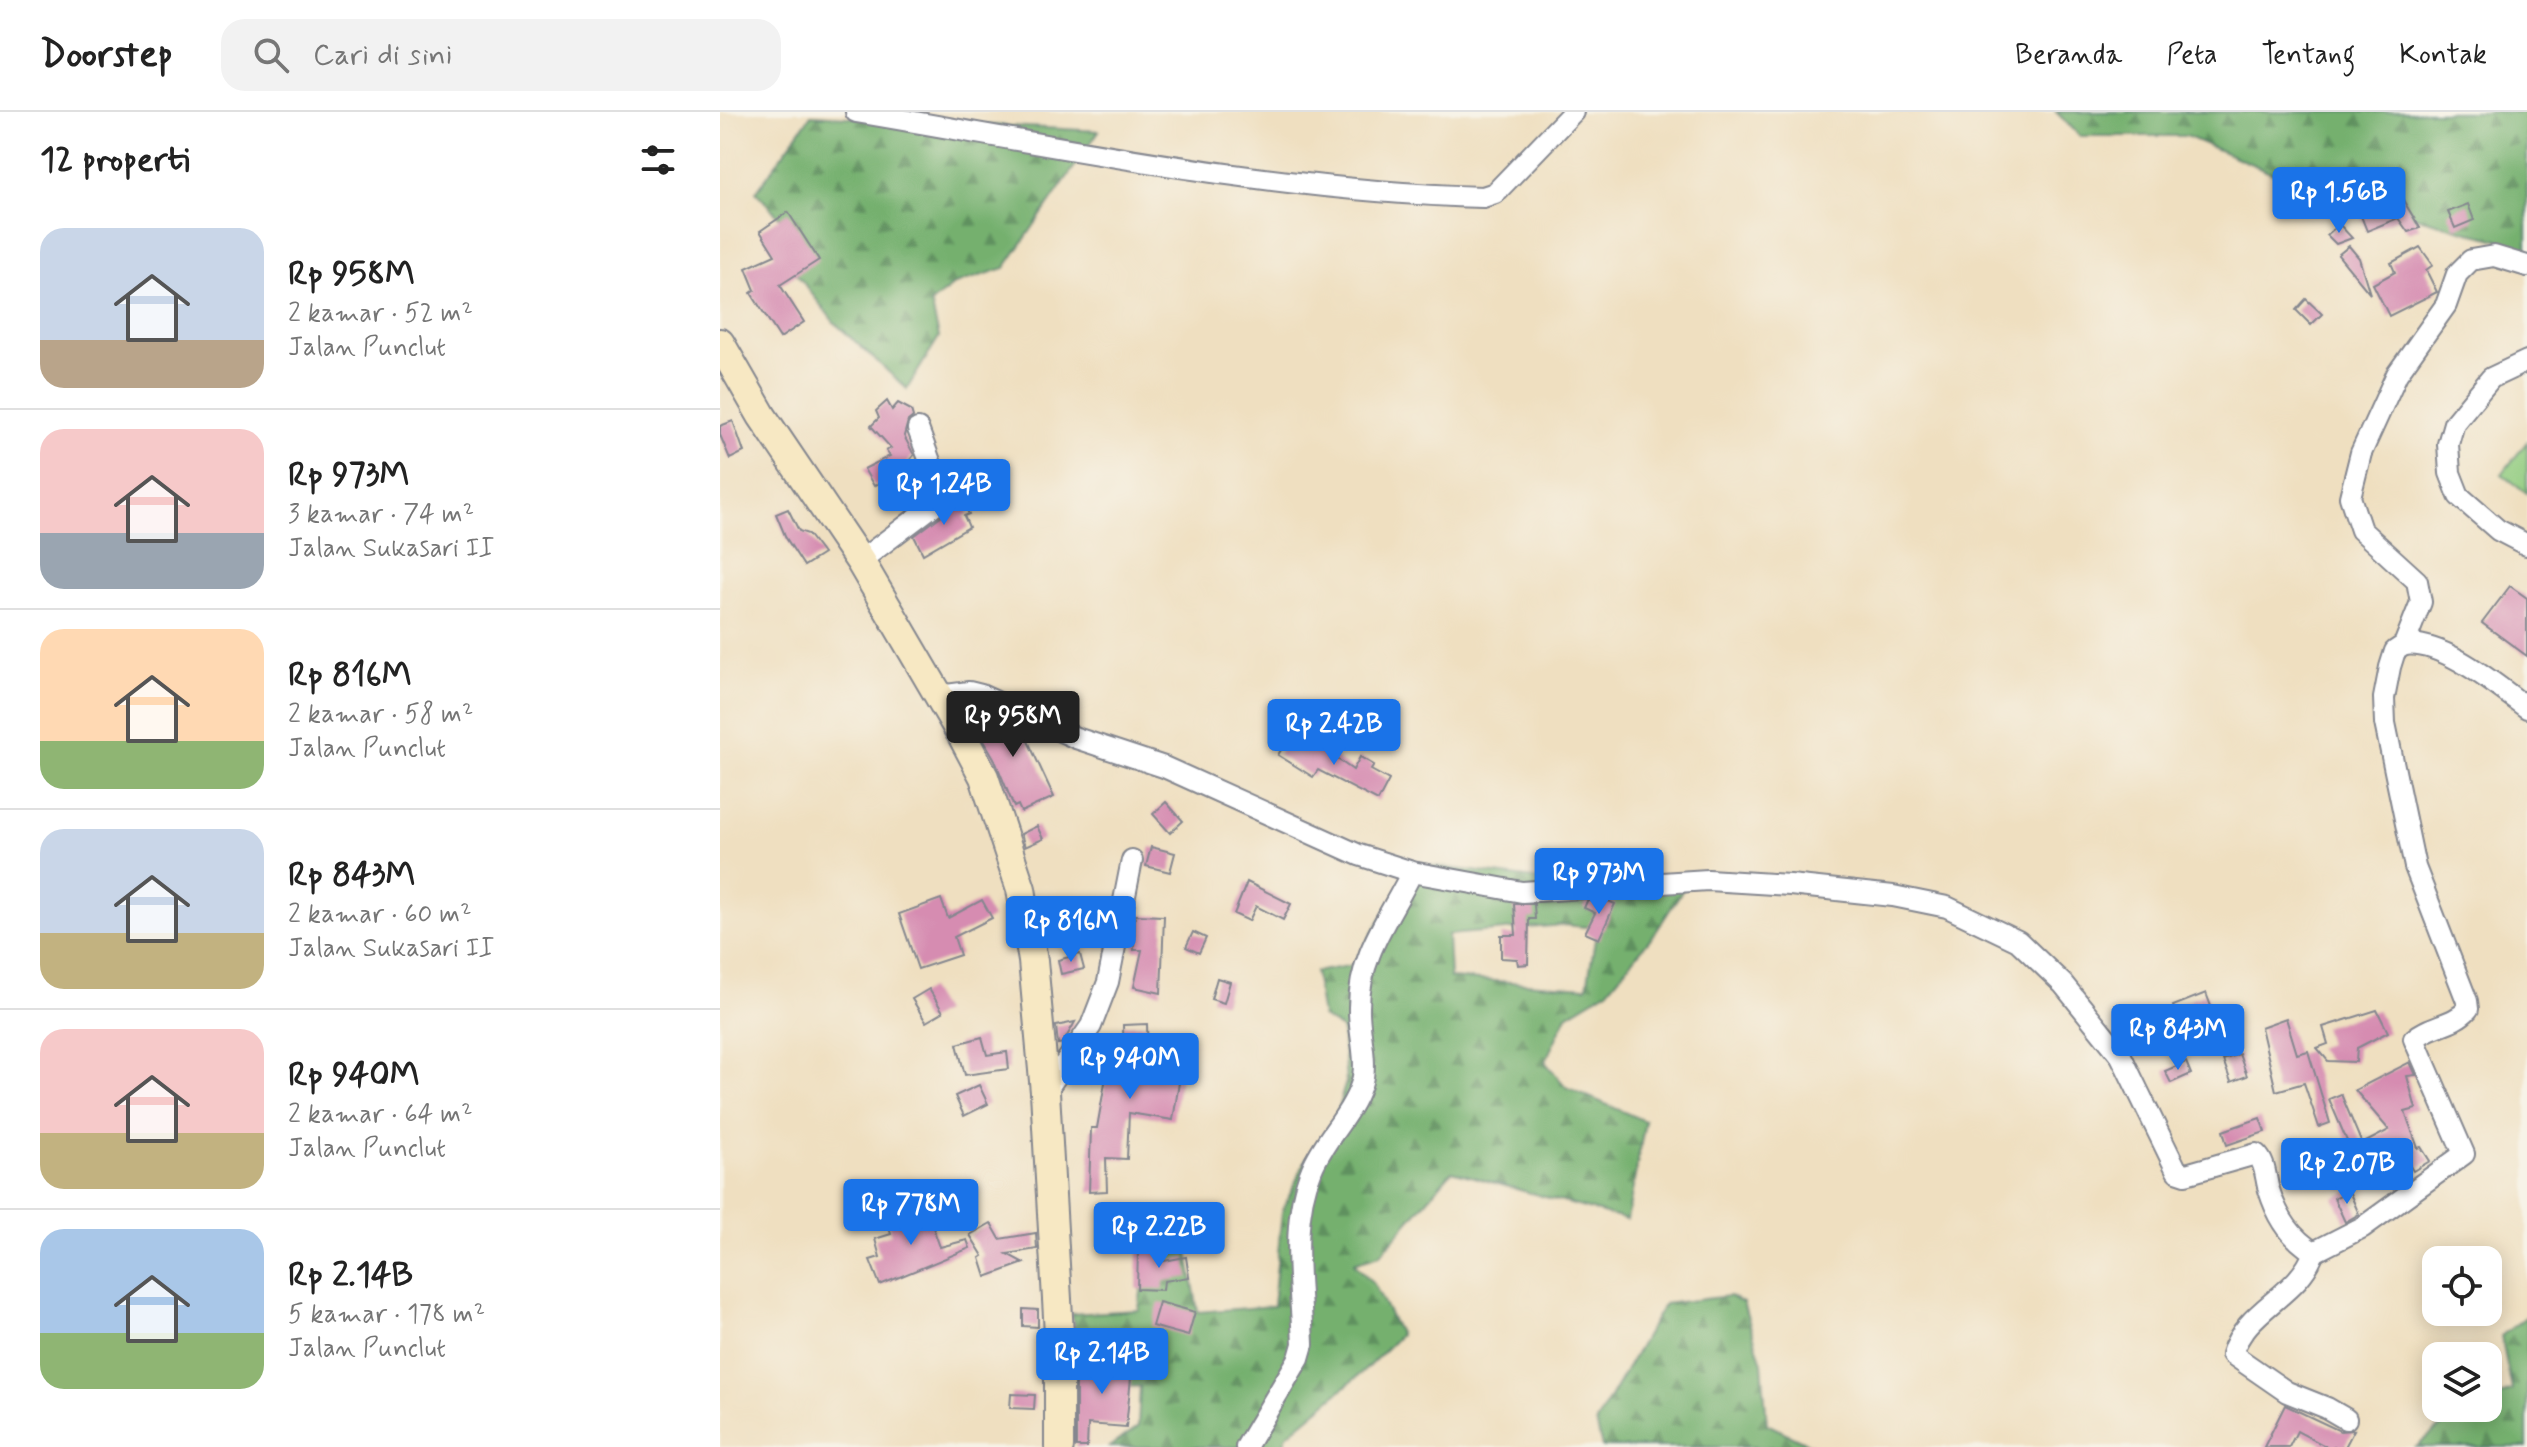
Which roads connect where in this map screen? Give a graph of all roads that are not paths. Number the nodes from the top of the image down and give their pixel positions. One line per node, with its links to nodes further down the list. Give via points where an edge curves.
1 (856, 112): 2 (street, via 1201,170 1343,188 1483,197 1495,193)
2 (1573, 112)
3 (2527, 266): 9 (street, via 2494,256 2471,260 2457,274 2446,305 2397,374 2361,453 2350,497 2361,530 2417,581 2421,602)
4 (720, 343): 8 (main road, via 762,416)
5 (2527, 361): 7 (street, via 2491,378 2454,423 2448,444 2450,473 2459,496 2498,530)
6 (918, 429): 8 (street, via 942,494)
7 (2527, 545)
8 (860, 561): 10 (main road)
9 (2404, 645): 11 (street, via 2440,650); 15 (street, via 2395,651 2390,667 2385,723 2415,867 2468,1009 2458,1020 2414,1039 2464,1154 2363,1227)
10 (939, 696): 13 (street, via 981,695 1076,738 1177,772 1359,855); 14 (main road, via 984,777 1021,889)
11 (2527, 708)
12 (1132, 860): 14 (street, via 1108,982 1091,1026)
13 (1412, 872): 15 (street, via 1522,892 1708,880 1893,896 1947,907 2018,941 2063,984 2121,1056 2177,1171 2186,1174 2256,1154 2283,1224); 18 (street, via 1375,937 1363,972 1362,1082 1345,1121 1313,1166 1299,1209 1299,1358)
14 (1045, 1092): 17 (main road, via 1059,1334)
15 (2314, 1252): 16 (street, via 2300,1279 2253,1318 2232,1354 2287,1392)
16 (2346, 1419)
17 (1059, 1447)
18 (1246, 1447)

